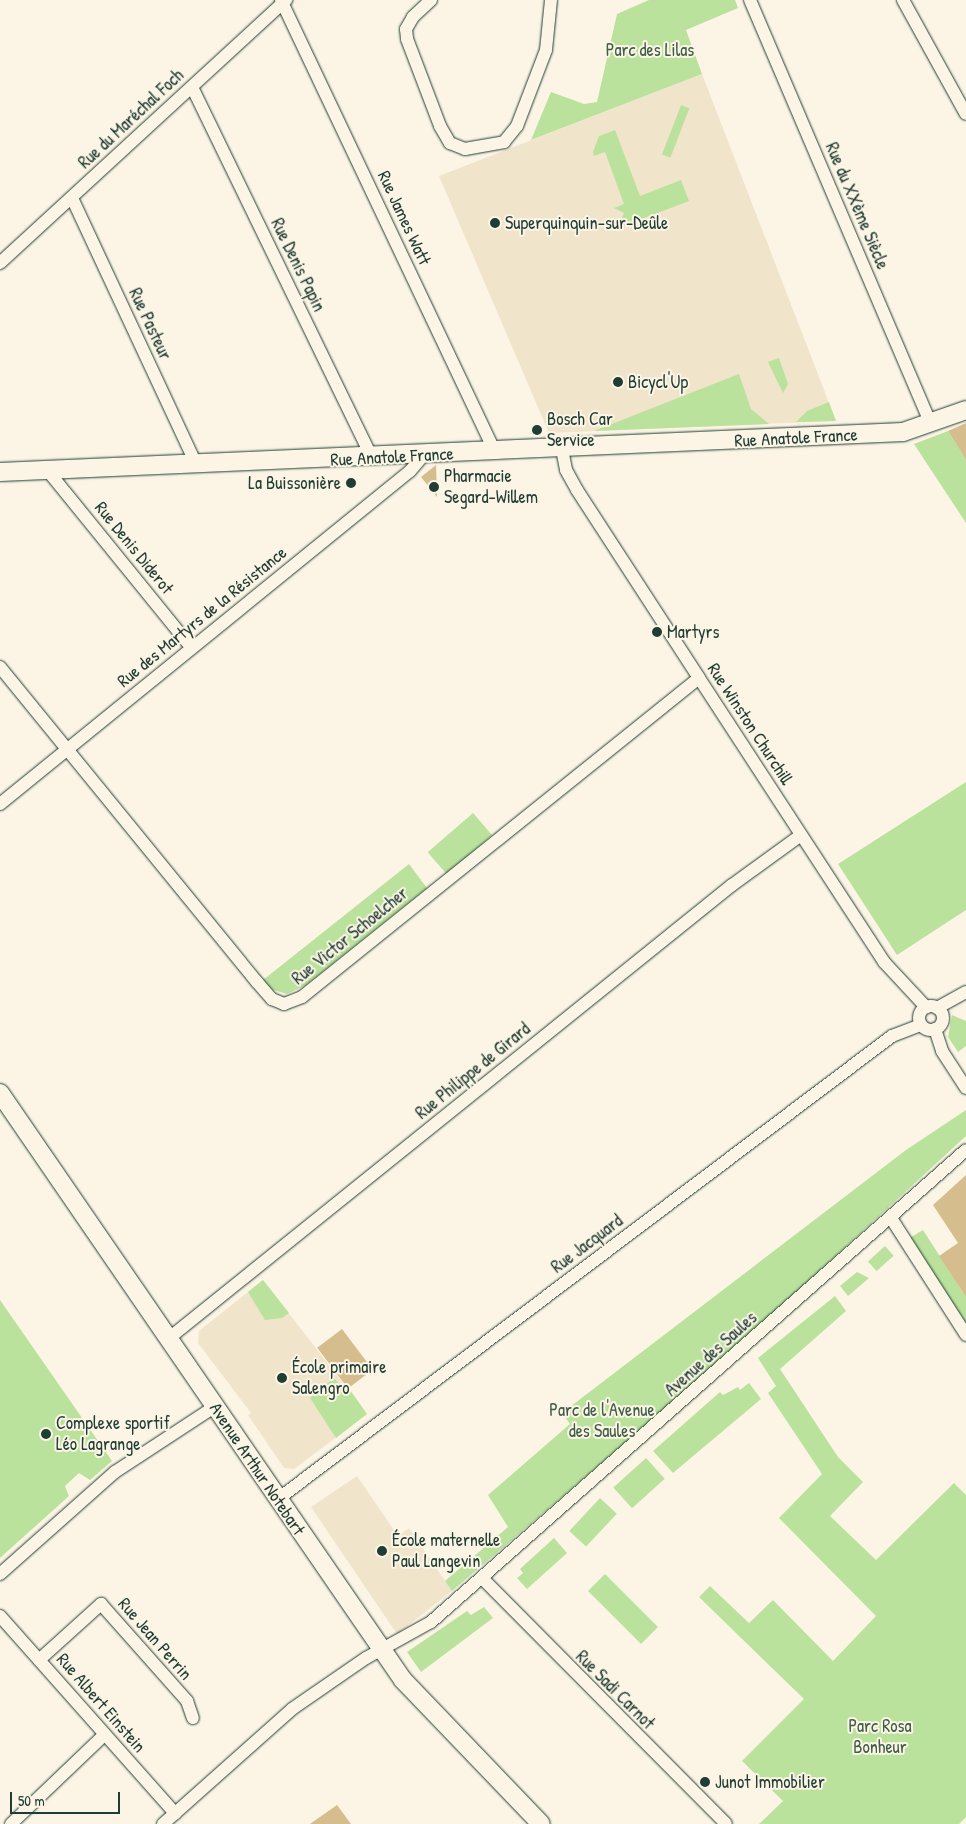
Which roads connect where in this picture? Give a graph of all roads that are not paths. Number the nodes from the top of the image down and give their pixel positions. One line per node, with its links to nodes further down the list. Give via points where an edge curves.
1 (431, 0): 2 (street, via 413,17 406,29 407,39 440,126 450,143 465,150 504,142 517,126 546,50)
2 (551, 0)
3 (750, 0): 11 (street, Rue du XXème Siècle)
4 (903, 0): 7 (street)
5 (283, 1): 6 (street, Rue du Maréchal Foch); 13 (street, Rue James Watt)
6 (192, 87): 8 (street, Rue du Maréchal Foch); 15 (street, Rue Denis Papin)
7 (966, 114)
8 (72, 198): 9 (street, Rue du Maréchal Foch); 16 (street, Rue Pasteur)
9 (0, 263)
10 (966, 410): 11 (street, Rue Anatole France)
11 (931, 425): 12 (street, Rue Anatole France, via 903,432)
12 (562, 449): 13 (street, Rue Anatole France); 21 (street, Rue Winston Churchill, via 572,483)
13 (495, 452): 14 (street, Rue Anatole France)
14 (424, 455): 15 (street, Rue Anatole France); 19 (street, Rue des Martyrs de la Résistance, via 410,471)
15 (372, 458): 16 (street, Rue Anatole France)
16 (196, 464): 17 (street, Rue Anatole France)
17 (48, 471): 18 (street, Rue Anatole France); 19 (street, Rue Denis Diderot)
18 (0, 472)
19 (192, 648): 22 (street, Rue des Martyrs de la Résistance)
20 (0, 667): 22 (street)
21 (699, 678): 22 (street, Rue Victor Schoelcher, via 291,1003 279,1003 269,996); 24 (street, Rue Winston Churchill)
22 (67, 748): 23 (street, Rue des Martyrs de la Résistance)
23 (0, 804)
24 (801, 835): 26 (street, Rue Winston Churchill, via 884,962); 34 (street, Rue Philippe de Girard, via 724,891)
25 (966, 992): 26 (street)
26 (931, 1008): 27 (street, via 920,1013); 28 (street, via 942,1017)
27 (921, 1025): 28 (street); 36 (street, Rue Jacquard, via 892,1036)
28 (935, 1029): 29 (street, via 942,1051)
29 (966, 1088)
30 (0, 1093): 34 (street, Avenue Arthur Notebart)
31 (966, 1150): 32 (street, Avenue des Saules)
32 (891, 1218): 33 (street); 38 (street, Avenue des Saules)
33 (966, 1335)
34 (168, 1339): 35 (street, Avenue Arthur Notebart)
35 (214, 1407): 36 (street, Avenue Arthur Notebart); 37 (street, via 115,1472)
36 (278, 1499): 40 (street, Avenue Arthur Notebart)
37 (0, 1574)
38 (482, 1578): 40 (street, Avenue des Saules, via 431,1622); 48 (street, Rue Sadi Carnot)
39 (0, 1616): 41 (street, Rue Albert Einstein)
40 (381, 1650): 44 (street, Avenue des Saules, via 275,1722); 47 (street, Avenue Arthur Notebart, via 420,1701)
41 (39, 1660): 42 (street, Rue Jean Perrin, via 101,1604 187,1701); 43 (street, Rue Albert Einstein)
42 (193, 1718)
43 (104, 1735): 44 (street, Rue Albert Einstein); 45 (street)
44 (175, 1813): 46 (street, Avenue des Saules)
45 (11, 1824)
46 (164, 1824)
47 (542, 1824)
48 (726, 1824)

